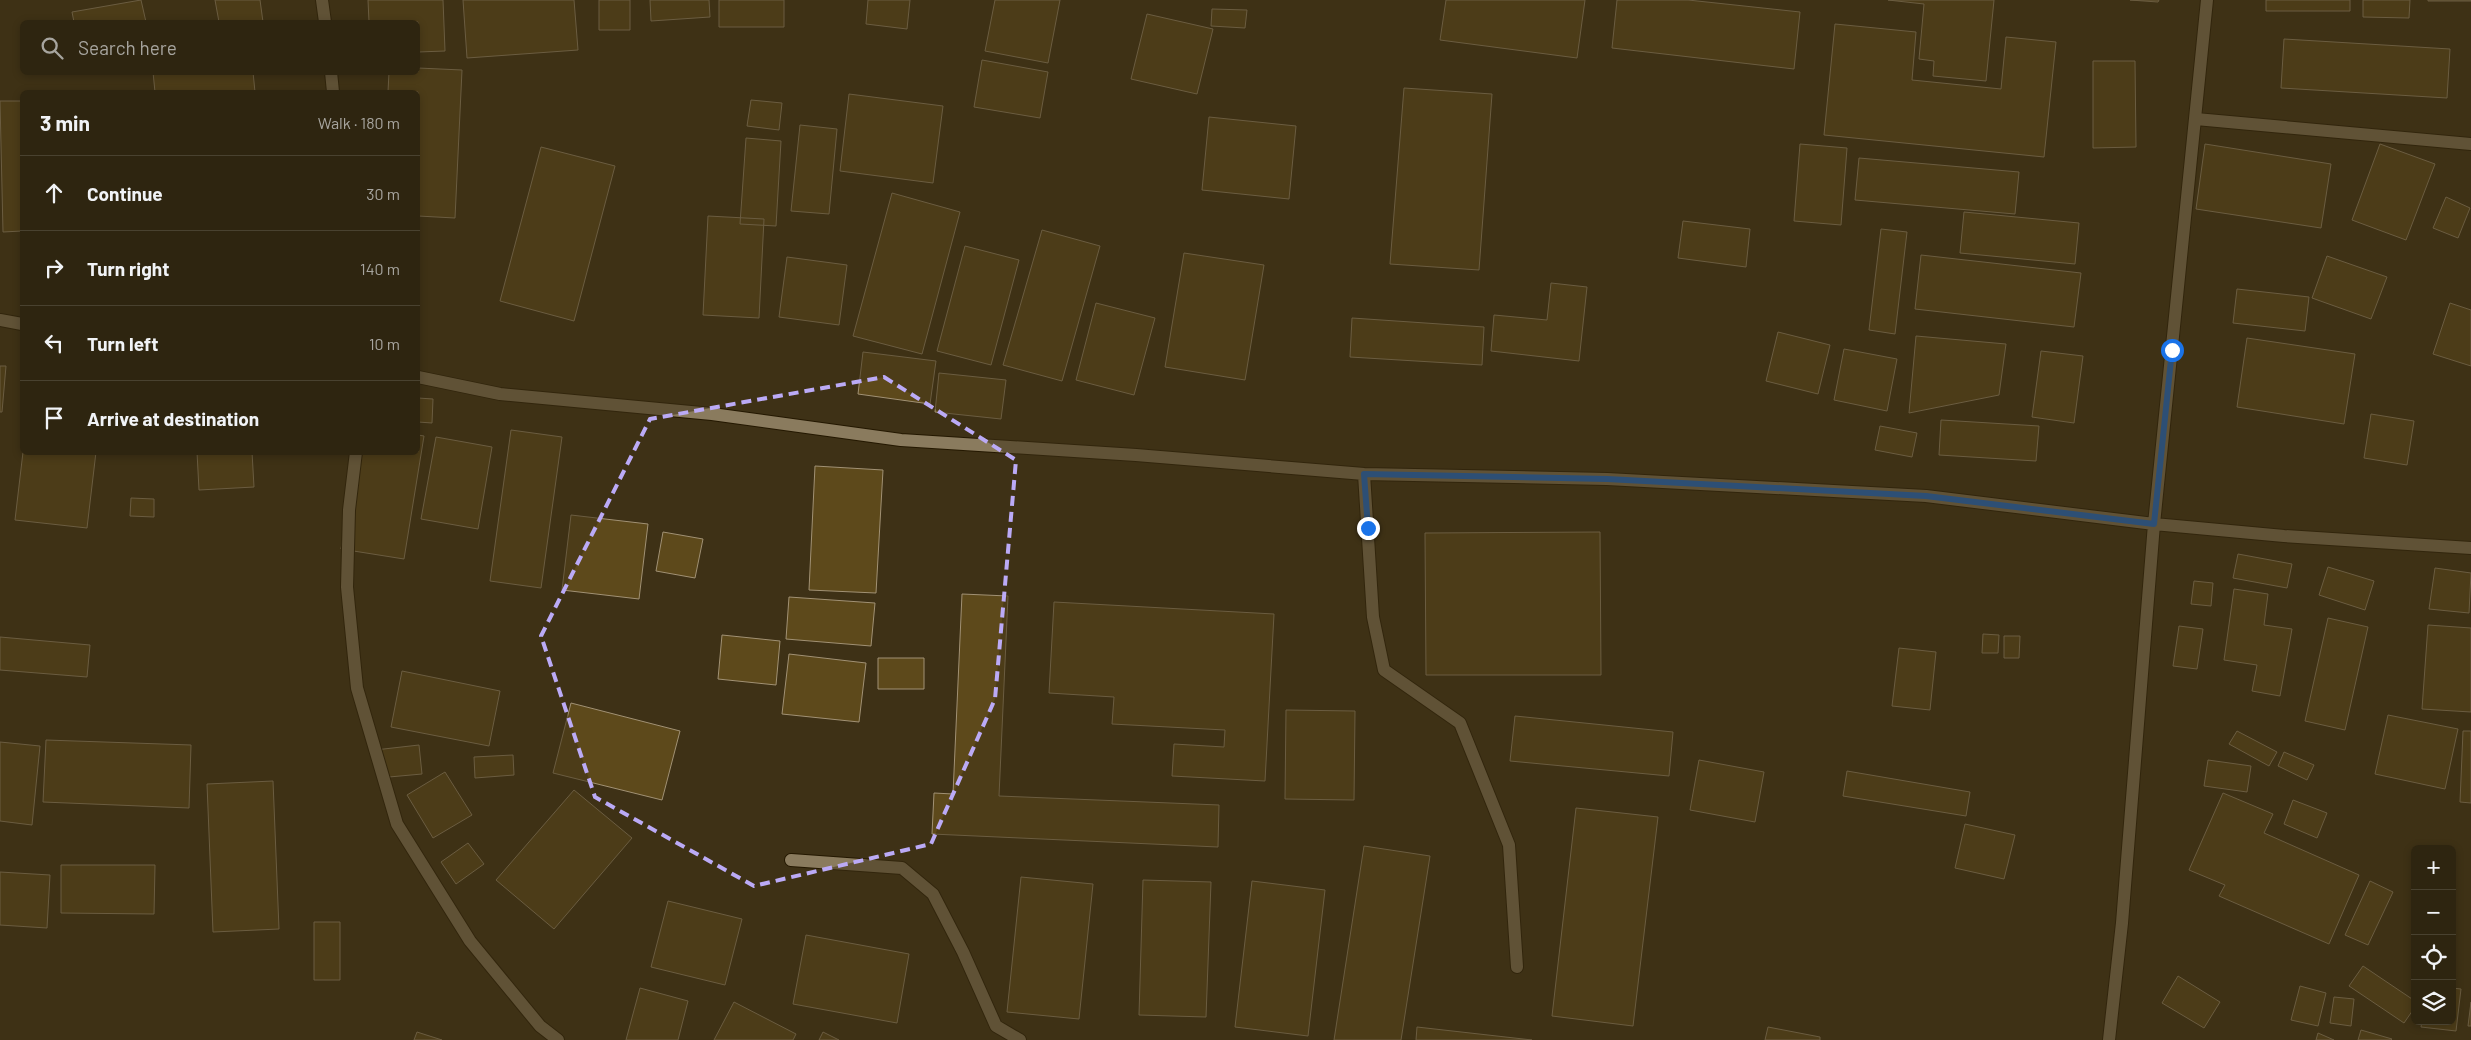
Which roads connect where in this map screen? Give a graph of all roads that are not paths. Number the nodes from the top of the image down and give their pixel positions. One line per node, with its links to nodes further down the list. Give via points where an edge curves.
1 (322, 0): 3 (street)
2 (2207, 0): 6 (street)
3 (325, 20)
4 (331, 75): 5 (street)
5 (334, 90)
6 (2196, 119): 7 (street); 13 (street)
7 (2471, 144)
8 (0, 320): 9 (street)
9 (20, 324)
10 (420, 377): 12 (street, via 500,394 712,414 901,440)
11 (356, 455): 17 (street, via 349,510 347,586 358,688 397,824 470,941 540,1026)
12 (1364, 474): 13 (street, via 1607,479 1926,496); 16 (street, via 1373,617 1384,670 1460,723 1509,844)
13 (2154, 524): 14 (street); 19 (street, via 2123,913)
14 (2471, 548)
15 (791, 860): 18 (street, via 902,868 932,894 964,952 996,1026)
16 (1517, 967)
17 (558, 1040)
18 (1020, 1040)
19 (2109, 1040)

